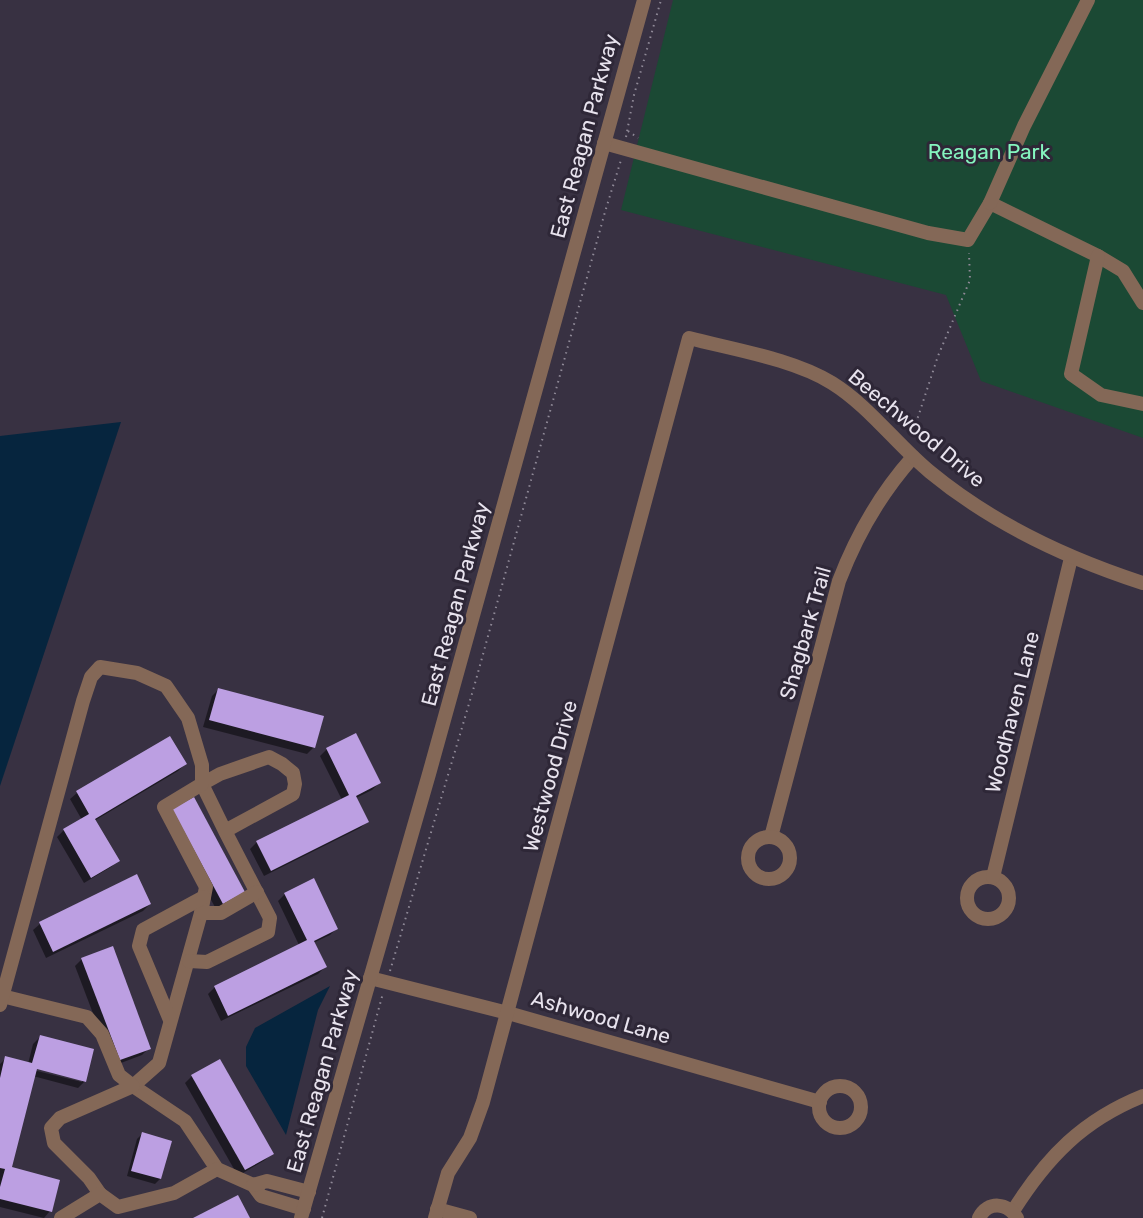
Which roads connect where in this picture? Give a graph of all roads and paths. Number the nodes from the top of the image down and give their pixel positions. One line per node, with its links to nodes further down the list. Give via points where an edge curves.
1 (644, 0): 6 (street, East Reagan Parkway)
2 (661, 0): 4 (path)
3 (1088, 0): 8 (street)
4 (627, 131): 5 (path); 7 (path)
5 (643, 141)
6 (604, 143): 7 (street); 26 (street, East Reagan Parkway)
7 (624, 149): 9 (street, via 928,233); 27 (path)
8 (990, 203): 9 (street); 10 (street)
9 (968, 240): 14 (path, via 970,280 918,417)
10 (1098, 256): 11 (street, via 1123,271); 13 (street, via 1071,374 1101,395)
11 (1143, 303)
12 (690, 338): 14 (street, Beechwood Drive, via 810,371 855,400); 29 (street, Westwood Drive)
13 (1143, 404)
14 (900, 446): 15 (street, Beechwood Drive)
15 (913, 457): 16 (street, Beechwood Drive, via 998,520); 20 (street, Shagbark Trail, via 878,500 849,554)
16 (1071, 558): 17 (street, Beechwood Drive); 21 (street, Woodhaven Lane)
17 (1143, 583)
18 (202, 784): 19 (street); 19 (street, via 269,757 293,773 293,794); 23 (street, via 164,807 206,887); 28 (street, via 202,765 188,718 166,686 137,673 100,667 91,677 83,701)
19 (225, 831): 22 (street)
20 (771, 837)
21 (993, 877)
22 (257, 892): 24 (street, via 221,913); 25 (street, via 270,918 268,932 207,962)
23 (204, 897): 24 (street); 30 (street, via 143,930 139,946)
24 (201, 913): 25 (street)
25 (189, 961): 30 (street)
26 (370, 978): 27 (street, Ashwood Lane); 36 (street, East Reagan Parkway)
27 (387, 982): 29 (street, Ashwood Lane); 43 (path)
28 (1, 1001): 31 (street, via 87,1017 102,1034 119,1075)
29 (508, 1012): 33 (street, Ashwood Lane); 40 (street, Westwood Drive, via 480,1111 470,1138 448,1173)
30 (170, 1020): 31 (street, via 159,1062)
31 (133, 1086): 34 (street, via 185,1121); 37 (street, via 60,1118 51,1128 54,1143)
32 (1143, 1096): 41 (street, via 1096,1119 1064,1144 1039,1171)
33 (820, 1102)
34 (217, 1169): 35 (street); 38 (street, via 174,1193)
35 (253, 1185): 36 (street, via 267,1181); 39 (street, via 261,1196)
36 (309, 1192): 39 (street, East Reagan Parkway)
37 (100, 1194): 38 (street); 42 (street)
38 (116, 1213)
39 (302, 1213)
40 (436, 1214): 44 (street)
41 (1015, 1215): 45 (street, via 1006,1206 996,1205)
42 (61, 1218)
43 (322, 1218)
44 (470, 1218)
45 (979, 1218)

